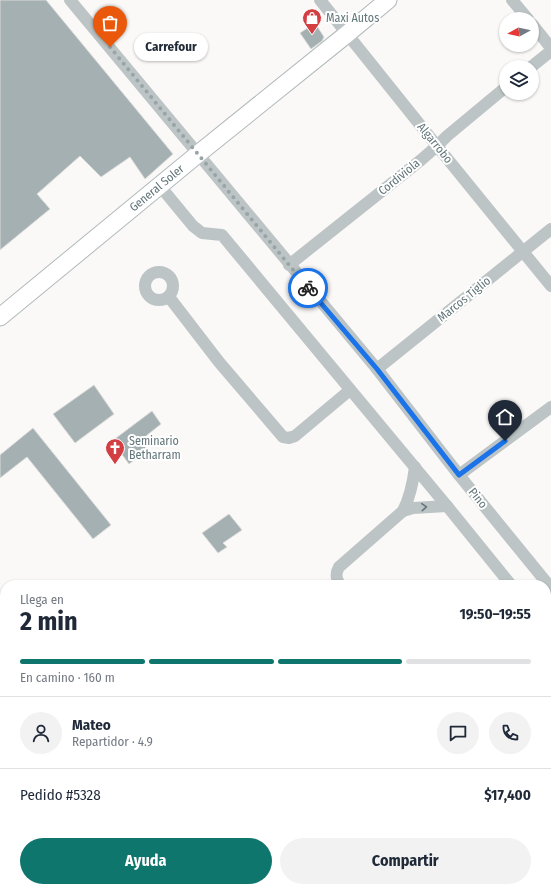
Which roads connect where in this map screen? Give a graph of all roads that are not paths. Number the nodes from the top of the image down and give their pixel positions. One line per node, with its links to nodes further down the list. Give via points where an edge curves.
1 (70, 0): 12 (street, Pino)
2 (320, 0): 7 (street, Algarrobo)
3 (388, 0): 7 (street, General Soler)
4 (512, 0): 5 (street)
5 (522, 12)
6 (539, 33): 8 (street)
7 (347, 34): 11 (street, Algarrobo); 12 (street, General Soler)
8 (551, 49): 9 (street)
9 (539, 60)
10 (499, 93): 11 (street, Cordiviola)
11 (437, 146): 15 (street, Algarrobo); 16 (street, Cordiviola)
12 (198, 154): 13 (street, General Soler); 16 (street, Pino)
13 (160, 186): 19 (street, General Soler); 21 (street, via 193,226 202,233 222,236)
14 (551, 229): 15 (street, Marcos Tiglio)
15 (523, 251): 17 (street, Algarrobo); 20 (street, Marcos Tiglio)
16 (289, 264): 20 (street, Pino)
17 (551, 286)
18 (169, 297): 21 (street, via 219,362 283,437 295,436)
19 (0, 317)
20 (377, 369): 24 (street, Pino)
21 (350, 390): 23 (street)
22 (551, 407): 24 (street)
23 (415, 468): 25 (street); 26 (street)
24 (459, 475): 29 (street, Pino)
25 (447, 506): 26 (street, one-way to 25); 28 (street)
26 (403, 511): 27 (street, via 339,567)
27 (337, 580)
28 (506, 580)
29 (544, 580)

